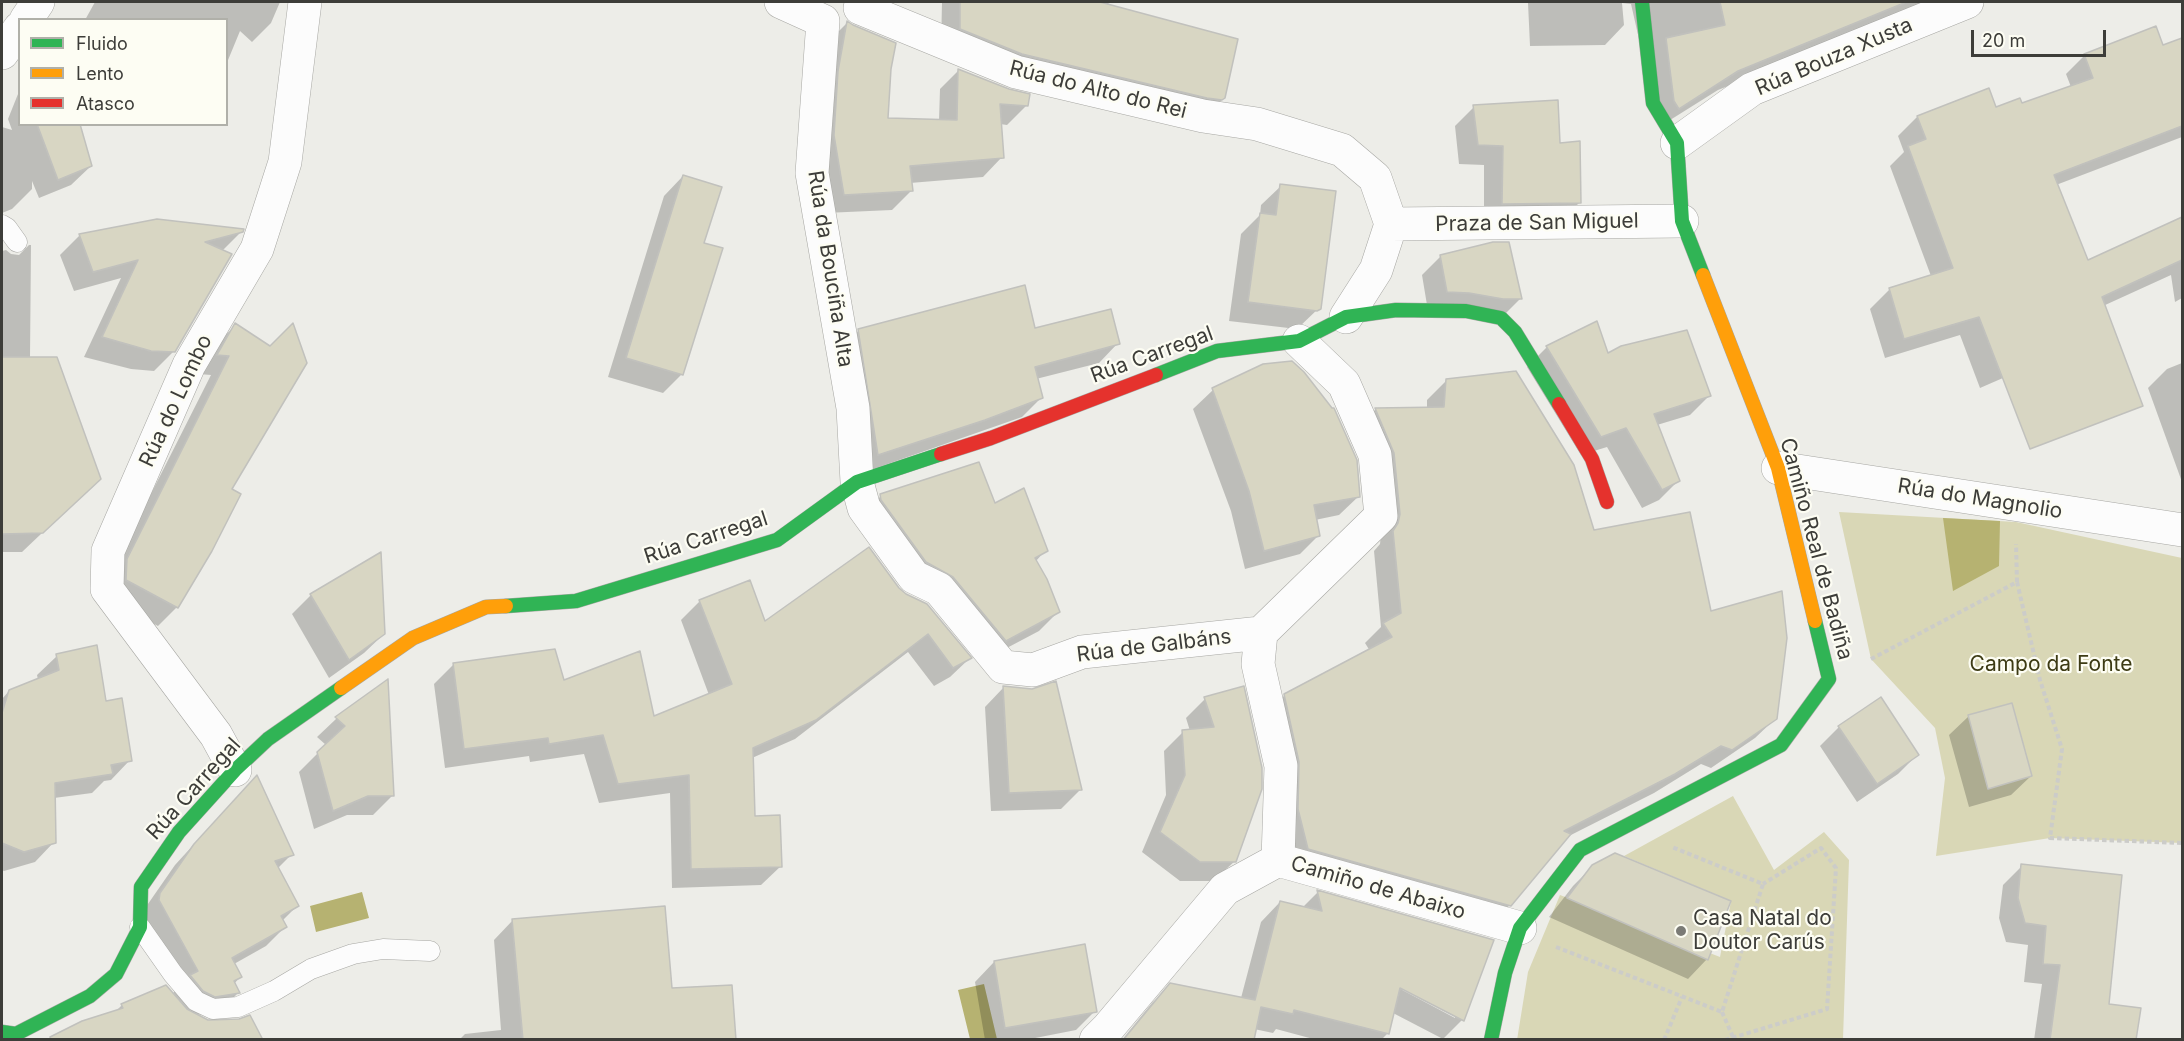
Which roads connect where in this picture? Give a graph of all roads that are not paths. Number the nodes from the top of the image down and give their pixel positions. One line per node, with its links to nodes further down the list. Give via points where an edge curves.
1 (38, 2): 7 (street)
2 (305, 2): 21 (street, Rúa do Lombo, via 285,162 257,249 189,365 108,551 107,589 216,735)
3 (781, 2): 8 (street)
4 (1642, 2): 9 (street, Camiño Real de Badiña, via 1653,103)
5 (1968, 2): 9 (street, Rúa Bouza Xusta, via 1752,89)
6 (864, 5): 8 (street, via 841,2); 11 (street, Rúa do Alto do Rei, via 1016,72 1203,116 1257,124 1342,150 1375,178)
7 (27, 18)
8 (823, 21): 17 (street, Rúa da Bouciña Alta, via 812,173 853,408)
9 (1677, 143): 10 (street, Camiño Real de Badiña)
10 (1683, 221): 11 (street, Praza de San Miguel); 16 (street, Camiño Real de Badiña)
11 (1391, 224): 14 (street, via 1376,270)
12 (2, 225): 13 (lane)
13 (17, 242)
14 (1346, 317): 15 (street, Rúa Carregal); 18 (street, Rúa Carregal, via 1396,310 1466,311 1501,318 1515,332 1592,459)
15 (1299, 341): 17 (street, Rúa Carregal, via 1217,351 991,438); 20 (street, Rúa de Galbáns, via 1344,384 1375,455 1381,516)
16 (1778, 468): 19 (street, Rúa do Magnolio); 24 (street, Camiño Real de Badiña, via 1829,679 1781,745 1580,850)
17 (857, 482): 20 (street, Rúa de Galbáns, via 864,508 914,577 939,589 1003,667 1033,670 1082,652); 21 (street, Rúa Carregal, via 777,540 576,601 486,607 413,638 268,739)
18 (1607, 502)
19 (2182, 530)
20 (1261, 633): 22 (street, Rúa de Galbáns, via 1258,664 1281,766)
21 (234, 770): 23 (street, Rúa Carregal, via 179,832 141,887)
22 (1278, 860): 24 (street, Camiño de Abaixo); 27 (street, Camiño de Abaixo, via 1225,889)
23 (140, 927): 25 (lane, via 196,1001 213,1009 238,1007 311,969 353,954 383,949); 26 (street, Rúa Carregal, via 116,974 90,996 16,1034)
24 (1520, 928): 28 (street, Camiño Real de Badiña, via 1505,973)
25 (430, 951)
26 (2, 1032)
27 (1096, 1040)
28 (1491, 1040)

